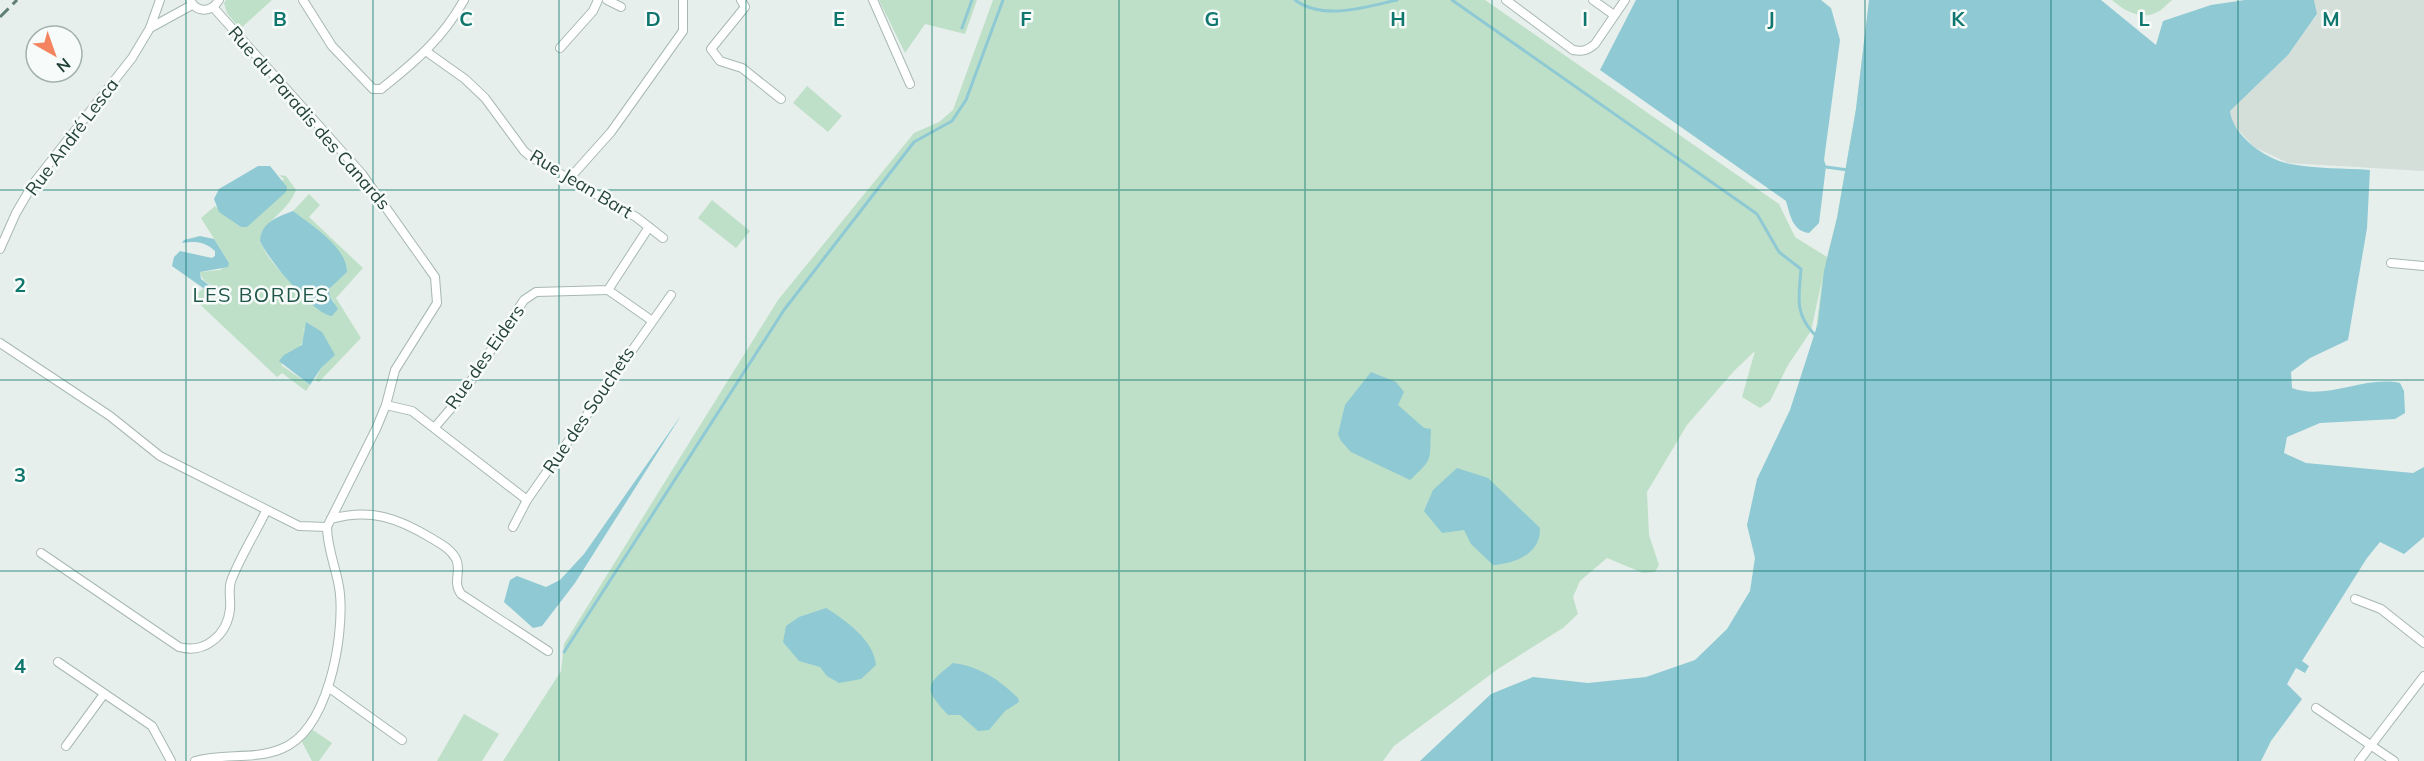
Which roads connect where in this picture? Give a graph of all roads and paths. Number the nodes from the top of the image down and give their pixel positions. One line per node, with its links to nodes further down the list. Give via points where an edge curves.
1 (160, 0): 17 (street, Rue André Lesca)
2 (219, 0): 14 (street)
3 (303, 0): 19 (street, via 332,45 373,89 381,89)
4 (464, 0): 19 (street, via 451,24)
5 (598, 0): 18 (street)
6 (607, 0): 15 (street)
7 (683, 0): 22 (street, via 683,31 611,132)
8 (741, 0): 21 (street, via 746,7 711,49 720,61 742,68)
9 (873, 0): 20 (street)
10 (1506, 0): 16 (street, via 1579,51 1595,44)
11 (1593, 0): 16 (street)
12 (1625, 0): 16 (street)
13 (191, 3): 14 (street, via 200,10); 17 (street)
14 (213, 7): 32 (street, Rue du Paradis des Canards, via 362,174 435,277 436,303 394,370)
15 (621, 7)
16 (1614, 15)
17 (150, 28): 25 (street, Rue André Lesca, via 132,58 33,184)
18 (560, 48)
19 (427, 52): 22 (street, Rue Jean Bart, via 485,98 524,151)
20 (910, 84)
21 (781, 99)
22 (569, 179): 23 (street, Rue Jean Bart)
23 (649, 227): 24 (street, Rue Jean Bart); 28 (street)
24 (663, 238)
25 (0, 249)
26 (2391, 263): 27 (street)
27 (2424, 266)
28 (608, 290): 30 (street); 33 (street, Rue des Eiders, via 536,292 525,300 459,399)
29 (671, 295): 30 (street, Rue des Souchets)
30 (651, 320): 34 (street, Rue des Souchets)
31 (0, 343): 35 (street, via 111,416 160,456)
32 (386, 405): 33 (street, via 412,411); 36 (street, Rue du Paradis des Canards)
33 (435, 427): 34 (street)
34 (527, 500): 37 (street, Rue des Souchets)
35 (266, 511): 36 (street, via 299,526); 38 (street, via 230,583 226,622 213,642 197,650 179,647)
36 (329, 523): 41 (street, via 360,513 380,515 413,527 446,547 458,565 455,584 461,594); 44 (street, via 327,538 337,573 341,616 340,637)
37 (513, 527)
38 (41, 553)
39 (2355, 599): 40 (street, via 2381,609)
40 (2424, 643)
41 (548, 651)
42 (58, 662): 45 (street)
43 (2424, 676): 48 (street)
44 (327, 687): 47 (street); 51 (street, via 307,727 289,746 267,754)
45 (104, 694): 49 (street); 50 (street, via 152,726)
46 (2316, 708): 48 (street)
47 (402, 740)
48 (2371, 745): 52 (street); 53 (street)
49 (66, 746)
50 (171, 761)
51 (195, 761)
52 (2358, 761)
53 (2394, 761)

